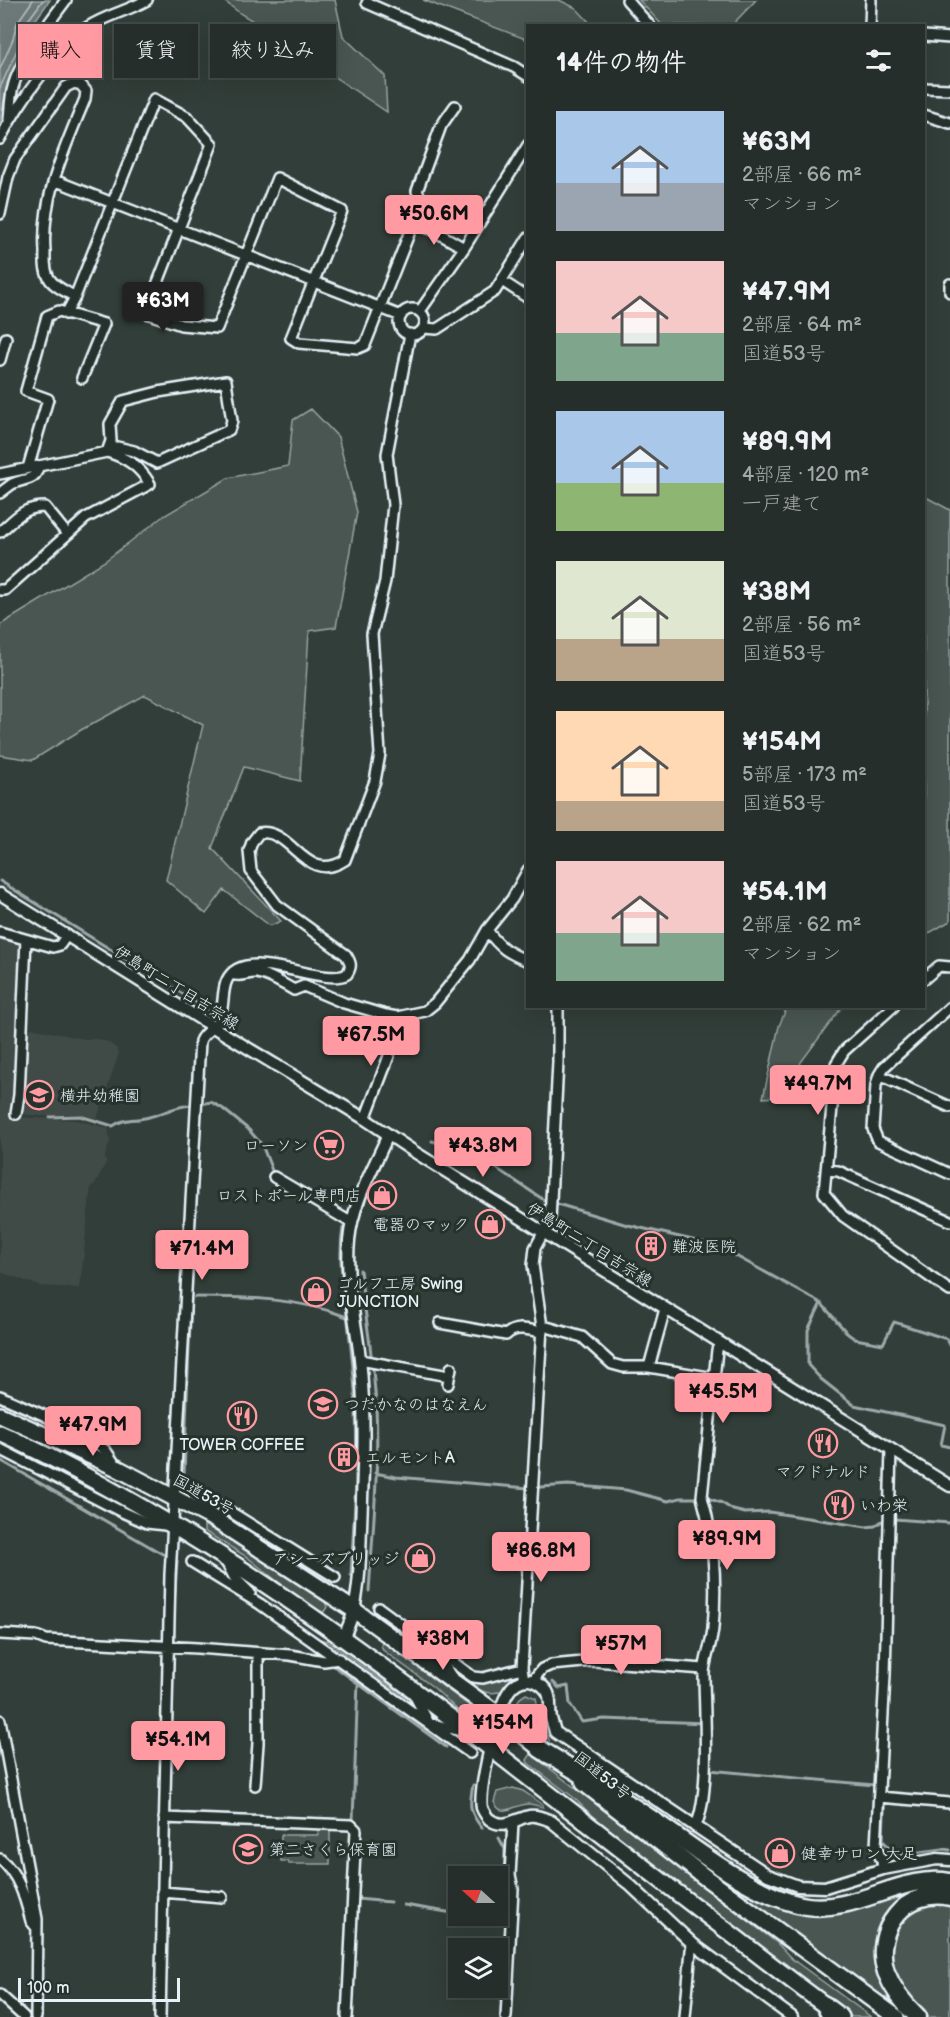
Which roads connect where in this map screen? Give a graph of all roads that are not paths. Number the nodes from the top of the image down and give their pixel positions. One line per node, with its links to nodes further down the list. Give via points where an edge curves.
1 (66, 0): 15 (street, via 46,25 16,77)
2 (147, 0): 15 (street, via 88,27 51,64)
3 (627, 0): 6 (street)
4 (871, 0): 7 (street)
5 (367, 3): 10 (street)
6 (648, 24)
7 (870, 24)
8 (925, 36): 9 (street)
9 (950, 38)
10 (526, 75)
11 (925, 88): 12 (street)
12 (950, 89)
13 (455, 106): 22 (street, via 441,126 417,191 423,201)
14 (925, 115): 16 (street)
15 (9, 122): 17 (street)
16 (950, 123)
17 (0, 139)
18 (526, 149): 25 (street)
19 (54, 180): 20 (street); 21 (street, via 85,99 86,91 74,83 66,87 15,159); 31 (street, via 46,205 46,270 50,281)
20 (112, 203): 23 (street); 23 (street, via 154,99 187,117 212,144); 31 (street)
21 (0, 214)
22 (413, 224): 25 (street, via 431,229); 33 (street)
23 (178, 229): 26 (street); 26 (street, via 146,313 181,325 217,328)
24 (526, 241): 27 (street)
25 (464, 248): 34 (street)
26 (246, 255): 28 (street); 28 (street, via 277,178 342,211)
27 (502, 281): 32 (street); 37 (street, via 495,291 437,329)
28 (313, 282): 33 (street); 33 (street, via 291,338 299,343 358,348 365,345)
29 (950, 284): 30 (street)
30 (950, 292)
31 (75, 297): 35 (street)
32 (526, 297)
33 (379, 308): 36 (street)
34 (420, 311): 36 (street, via 409,309); 37 (street)
35 (66, 314): 41 (street, via 104,324); 43 (street, via 59,311 47,316 27,391 48,399)
36 (401, 316): 38 (street, via 401,327)
37 (424, 328): 38 (street)
38 (410, 334): 57 (street, via 387,454 393,505 385,581 372,634 380,754 375,781 345,860 337,865 321,867 310,863 266,832 259,833 249,851 251,871 277,905 346,955 350,968 342,977 259,965 243,967)
39 (6, 338): 40 (street)
40 (0, 360)
41 (82, 378)
42 (107, 452): 42 (street, via 117,447 157,463 229,430 232,421 226,381 123,401 110,424); 43 (street); 47 (street, via 125,457 150,484 86,518)
43 (33, 467): 44 (street); 45 (street, via 38,472 34,477)
44 (0, 474)
45 (0, 493)
46 (0, 532): 47 (street, via 25,510 45,507)
47 (67, 534): 48 (street, via 5,590)
48 (0, 590)
49 (526, 874): 51 (street)
50 (0, 894): 53 (street, 伊島町二丁目吉宗線)
51 (487, 930): 55 (street, via 498,946); 62 (street, via 470,960 435,1003 425,1011 397,1017)
52 (0, 932): 54 (street)
53 (67, 935): 54 (street, via 60,945 53,947); 63 (street, 伊島町二丁目吉宗線)
54 (26, 940): 66 (street)
55 (526, 960)
56 (950, 967): 58 (street, via 939,966)
57 (232, 974): 62 (street, via 240,977 256,973 294,990 304,986); 63 (street, via 227,980 219,1020)
58 (925, 978)
59 (950, 1007): 64 (street)
60 (558, 1008): 74 (street, via 550,1220)
61 (892, 1008): 69 (street, via 844,1051 836,1064)
62 (386, 1015): 67 (street, via 389,1056)
63 (213, 1028): 67 (street, 伊島町二丁目吉宗線); 94 (street, via 200,1041)
64 (879, 1075): 65 (street); 70 (street, via 873,1129 878,1141)
65 (950, 1107)
66 (16, 1114)
67 (365, 1119): 68 (street, 伊島町二丁目吉宗線)
68 (388, 1136): 73 (street); 74 (street, 伊島町二丁目吉宗線)
69 (827, 1170): 72 (street); 75 (street, via 824,1193 843,1216)
70 (950, 1174)
71 (274, 1177): 73 (street)
72 (950, 1221)
73 (352, 1223): 80 (street, via 348,1274)
74 (544, 1232): 76 (street, 伊島町二丁目吉宗線); 78 (street, via 535,1248 533,1265)
75 (950, 1292)
76 (665, 1309): 79 (street, 伊島町二丁目吉宗線); 81 (street)
77 (440, 1323): 78 (street, via 499,1335 518,1329)
78 (544, 1328): 81 (street, via 582,1337 612,1364); 113 (street)
79 (720, 1343): 83 (street); 90 (street, 伊島町二丁目吉宗線)
80 (369, 1362): 82 (street); 105 (street, via 363,1411 364,1472)
81 (650, 1367): 83 (street)
82 (450, 1376)
83 (714, 1378): 114 (street, via 702,1498 713,1551 714,1593 713,1631)
84 (0, 1396): 87 (street)
85 (0, 1415): 88 (highway, 国道53号)
86 (0, 1433): 97 (highway, via 68,1466)
87 (84, 1433): 88 (street); 91 (street, via 106,1451)
88 (47, 1436): 91 (highway, 国道53号)
89 (0, 1449): 97 (street, via 147,1523)
90 (891, 1449): 92 (street, 伊島町二丁目吉宗線); 126 (street)
91 (117, 1468): 94 (highway, 国道53号)
92 (950, 1486)
93 (197, 1491): 96 (street)
94 (175, 1498): 95 (highway, 国道53号); 97 (street)
95 (214, 1519): 96 (street); 100 (highway, 国道53号)
96 (250, 1524): 98 (street)
97 (174, 1527): 99 (highway); 110 (street)
98 (270, 1537): 100 (street); 102 (street)
99 (221, 1554): 103 (street, via 234,1577); 107 (highway)
100 (276, 1558): 105 (highway, 国道53号)
101 (192, 1562): 103 (street)
102 (335, 1577)
103 (260, 1604): 112 (street)
104 (379, 1608): 109 (street)
105 (354, 1610): 107 (street); 108 (highway, 国道53号)
106 (0, 1634): 110 (street)
107 (343, 1639): 117 (highway)
108 (396, 1639): 109 (street); 116 (highway, 国道53号)
109 (434, 1647): 113 (street, via 473,1677); 116 (street)
110 (168, 1648): 111 (street); 128 (street)
111 (258, 1654): 112 (street); 125 (street)
112 (339, 1659): 120 (street)
113 (522, 1668): 115 (street)
114 (704, 1669): 115 (street, via 594,1661 551,1665); 130 (street, via 704,1797)
115 (529, 1680): 118 (street, via 515,1684 507,1693); 130 (street, via 548,1692 555,1732)
116 (454, 1682): 118 (highway, 国道53号)
117 (410, 1687): 120 (street); 121 (highway)
118 (499, 1715): 122 (street); 123 (highway, 国道53号)
119 (0, 1720): 138 (street)
120 (429, 1723): 121 (street); 124 (street)
121 (469, 1733): 122 (highway)
122 (490, 1747): 129 (street, via 482,1809 497,1823); 141 (highway)
123 (540, 1749): 134 (highway, via 761,1892 808,1906 847,1904 918,1882); 150 (highway, 国道53号, via 706,1878)
124 (470, 1753)
125 (255, 1785)
126 (883, 1797): 127 (street); 133 (street, via 876,1847)
127 (950, 1803)
128 (164, 1818): 135 (street); 145 (street, via 351,1825 356,1830)
129 (513, 1823): 139 (street, via 528,1816 551,1821 630,1885); 146 (street)
130 (695, 1827): 133 (street, via 768,1875 798,1886 825,1887)
131 (0, 1859): 138 (street, via 17,1880)
132 (950, 1860): 133 (street)
133 (883, 1869)
134 (950, 1881)
135 (162, 1892): 136 (street); 144 (street)
136 (222, 1897)
137 (950, 1897): 151 (highway, via 939,1894 905,1905 888,1927 883,1944 886,1971 895,1991)
138 (36, 1928): 143 (street)
139 (693, 1944): 147 (street); 148 (street)
140 (0, 1995): 142 (street)
141 (828, 2011): 149 (highway)
142 (24, 2017)
143 (36, 2017)
144 (160, 2017)
145 (347, 2017)
146 (506, 2017)
147 (685, 2017)
148 (792, 2017)
149 (841, 2017)
150 (896, 2017)
151 (918, 2017)

